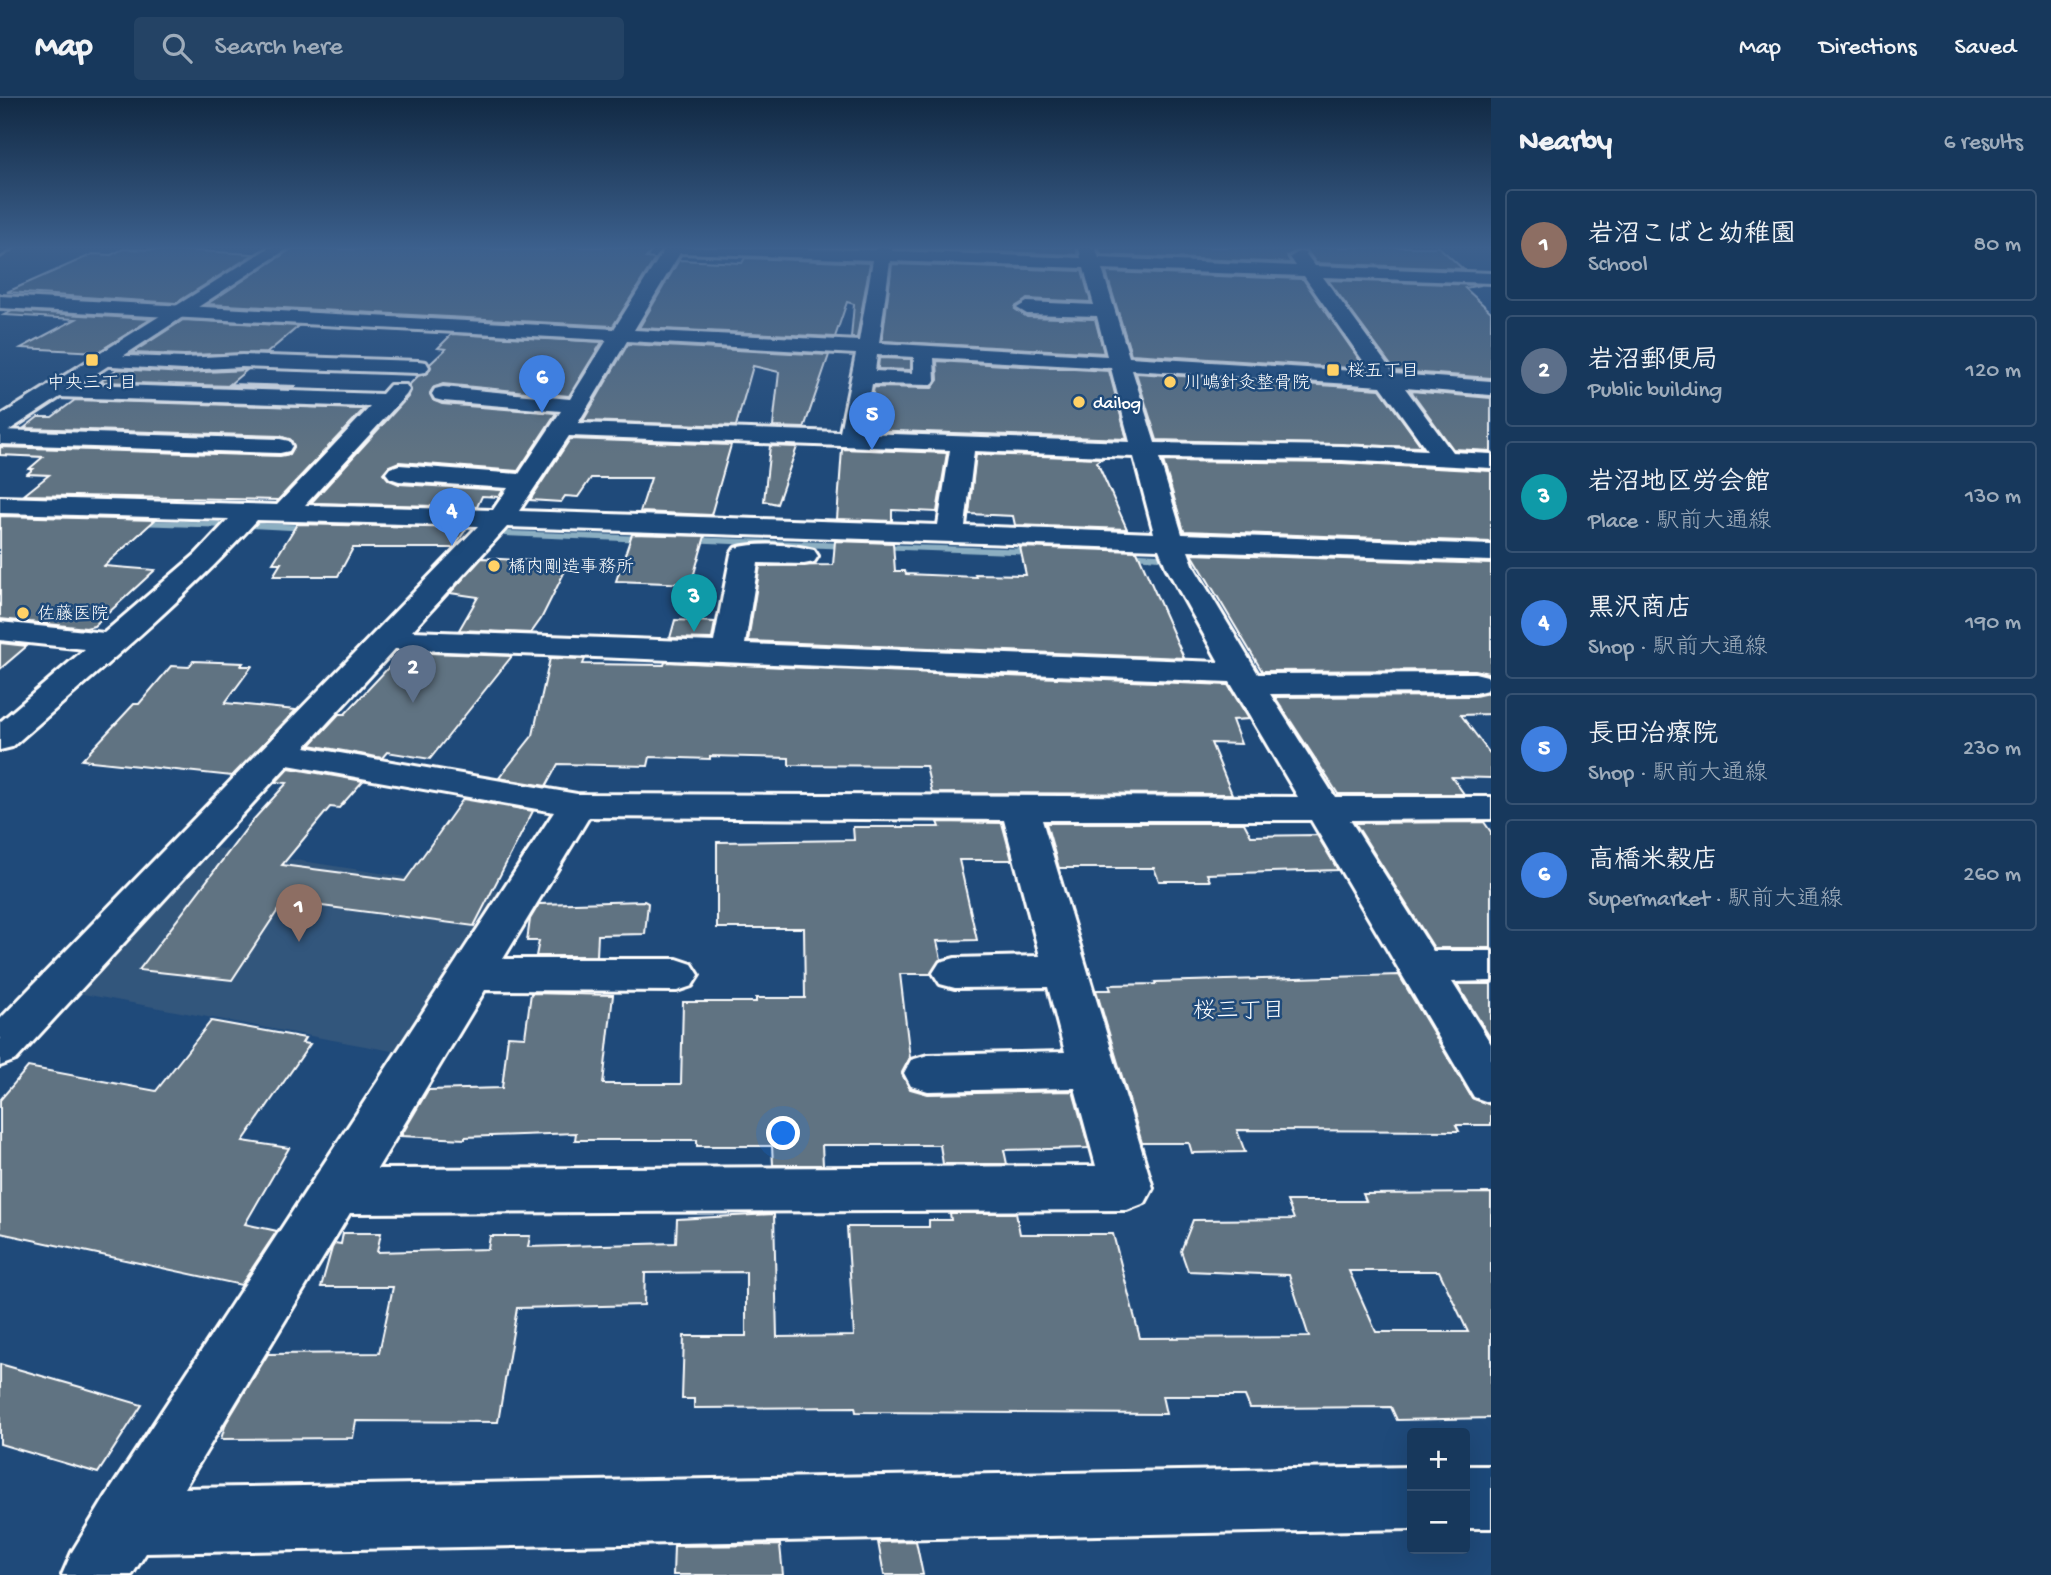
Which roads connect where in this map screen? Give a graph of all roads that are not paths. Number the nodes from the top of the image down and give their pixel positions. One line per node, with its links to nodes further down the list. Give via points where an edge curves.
1 (173, 316): 11 (street)
2 (262, 316): 7 (street)
3 (631, 316): 8 (street)
4 (872, 316): 9 (street)
5 (1106, 316): 12 (street)
6 (1342, 316): 15 (street)
7 (454, 325): 8 (street); 13 (street)
8 (619, 333): 9 (street); 20 (street)
9 (867, 348): 10 (street); 14 (street)
10 (924, 351): 12 (street); 14 (street, via 925,380)
11 (102, 361): 13 (street, via 184,364 242,360); 17 (street)
12 (1120, 362): 15 (street); 27 (street)
13 (418, 367): 19 (street)
14 (863, 377): 24 (street)
15 (1388, 379): 16 (street); 28 (street)
16 (1491, 388)
17 (57, 390): 19 (street); 21 (street)
18 (443, 394): 20 (street)
19 (388, 401): 34 (street)
20 (576, 406): 22 (street)
21 (0, 426)
22 (562, 429): 24 (street); 31 (street)
23 (0, 437): 26 (street)
24 (850, 438): 25 (street)
25 (962, 443): 27 (street); 36 (street)
26 (280, 446)
27 (1144, 450): 28 (street, via 1342,453); 38 (street)
28 (1446, 460): 29 (street)
29 (1491, 461)
30 (399, 473): 31 (street)
31 (526, 482): 35 (street)
32 (0, 505): 33 (street)
33 (250, 512): 34 (street); 43 (street, via 213,553)
34 (284, 513): 35 (street)
35 (502, 518): 36 (street); 42 (street)
36 (950, 535): 38 (street)
37 (1491, 554): 38 (street)
38 (1176, 555): 40 (street); 45 (street)
39 (827, 556): 44 (street, via 745,554)
40 (867, 558)
41 (0, 631): 43 (street)
42 (388, 639): 44 (street); 48 (street)
43 (114, 643): 47 (street)
44 (728, 653): 45 (street)
45 (1245, 679): 46 (street); 52 (street)
46 (1475, 683)
47 (0, 740)
48 (281, 753): 49 (street); 59 (street)
49 (577, 805): 51 (street); 57 (street)
50 (1491, 808): 52 (street)
51 (1020, 809): 52 (street); 55 (street)
52 (1324, 809): 54 (street)
53 (1491, 966): 54 (street)
54 (1420, 967): 62 (street)
55 (1066, 971): 56 (street); 60 (street)
56 (955, 973)
57 (470, 974): 58 (street); 63 (street)
58 (677, 975)
59 (0, 1048)
60 (1094, 1070): 61 (street); 63 (street, via 1126,1188)
61 (928, 1073)
62 (1491, 1084)
63 (333, 1191): 67 (street)
64 (1470, 1497): 65 (street)
65 (1491, 1497)
66 (1407, 1498): 67 (street)
67 (128, 1521): 68 (street)
68 (95, 1575)

